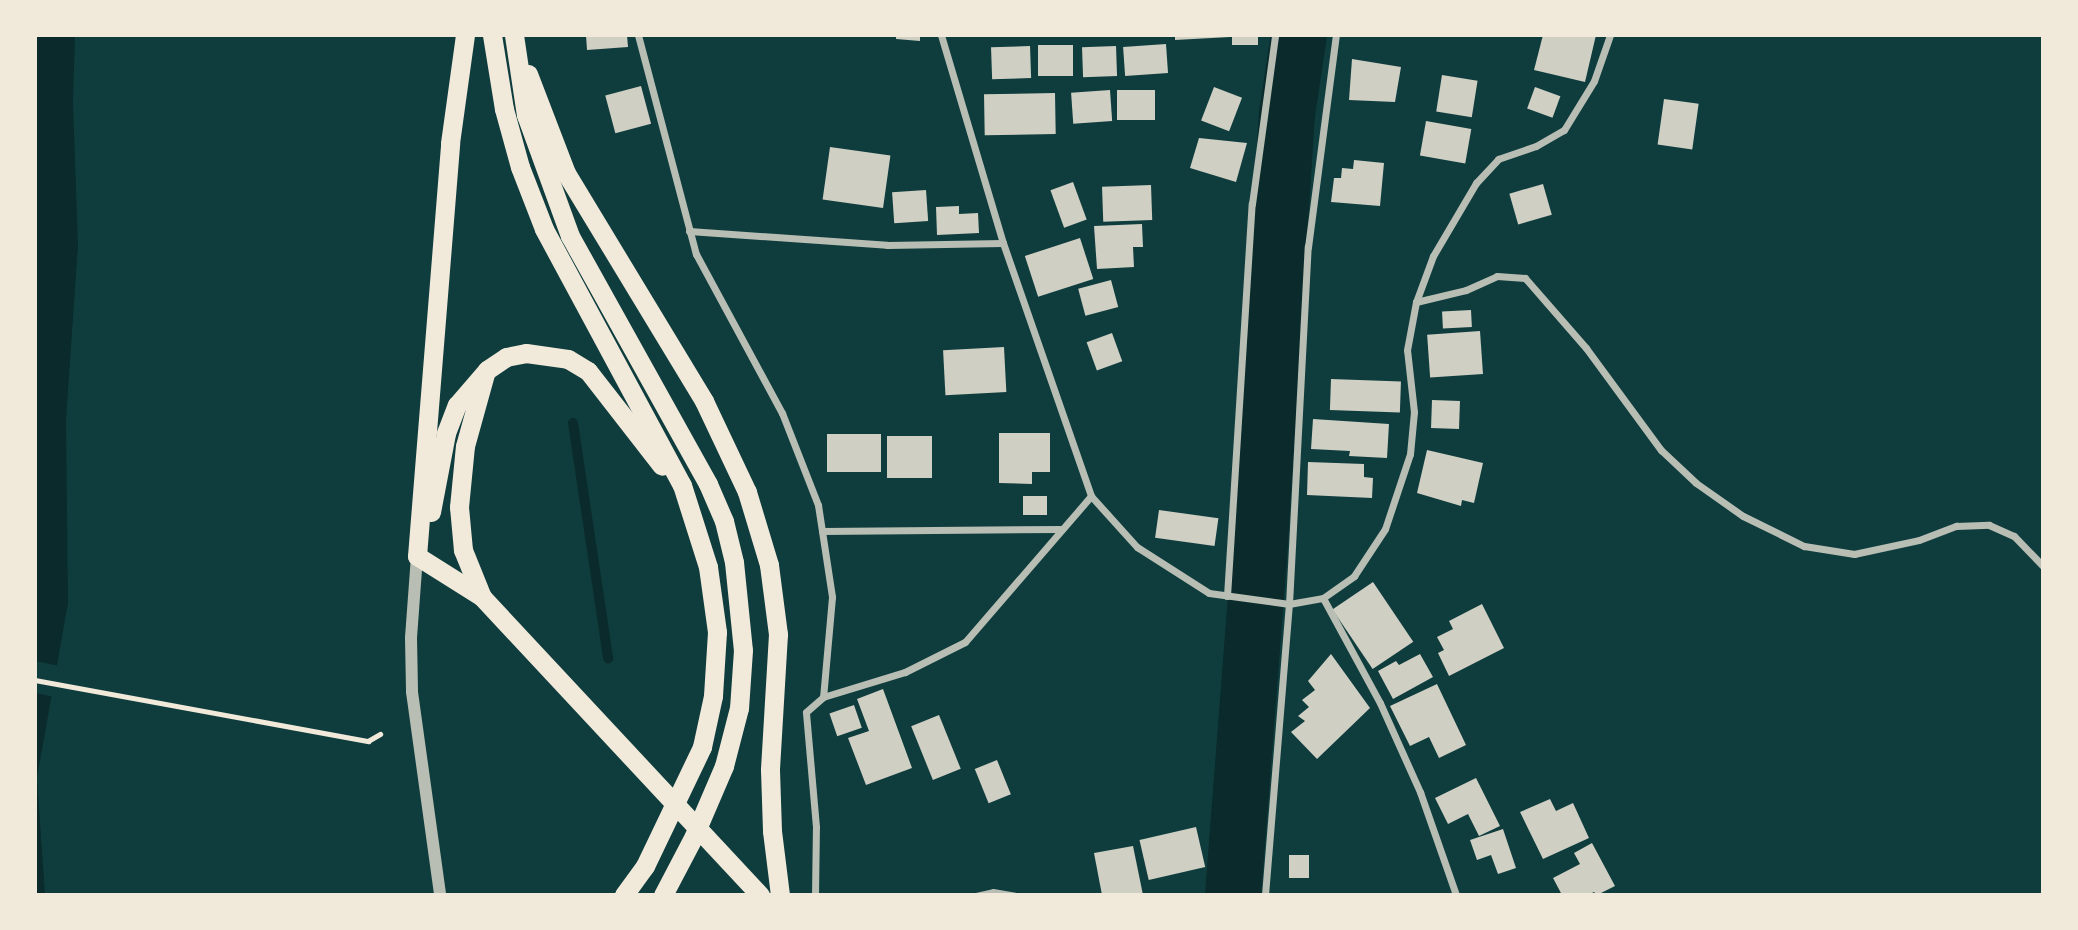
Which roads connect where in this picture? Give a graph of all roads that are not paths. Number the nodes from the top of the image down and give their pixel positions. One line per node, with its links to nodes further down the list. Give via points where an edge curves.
1 (465, 35): 17 (highway, via 450,143)
2 (492, 35): 13 (highway, via 504,109 544,229)
3 (638, 35): 9 (street)
4 (942, 35): 10 (street)
5 (1275, 35): 19 (street, via 1252,204)
6 (1336, 35): 22 (street, via 1308,247)
7 (1610, 35): 11 (street, via 1594,82 1564,130 1498,159 1476,183 1433,256)
8 (514, 36): 24 (highway, via 526,115 570,236 708,484 724,522 741,602 739,708 724,766); 28 (highway, via 566,173 704,401 747,492 769,565 778,634 770,770)
9 (689, 231): 10 (street, via 887,245); 16 (street, via 696,254 782,413 818,505)
10 (1003, 243): 14 (street)
11 (1416, 302): 18 (street, via 1466,290 1497,276 1525,278 1586,348 1670,459 1743,516 1804,546 1854,554 1919,540 1956,526 1989,525 2014,536); 21 (street, via 1407,350 1414,412 1410,454 1385,530 1354,576)
12 (487, 370): 13 (highway, via 506,357 526,353 568,359 588,371 656,460); 17 (highway, via 457,405 446,433 432,509); 20 (highway, via 465,446 459,507 463,550)
13 (682, 485): 26 (highway, via 708,567 717,632 713,696 702,747 645,866)
14 (1091, 496): 15 (street); 19 (street, via 1137,547 1209,593)
15 (1062, 529): 16 (street); 23 (street, via 965,642 905,672)
16 (822, 531): 23 (street, via 832,597)
17 (417, 556): 20 (highway); 25 (street, via 412,692)
18 (2043, 566)
19 (1227, 596): 22 (street)
20 (482, 597): 27 (highway)
21 (1323, 598): 22 (street); 33 (street, via 1380,703 1420,792)
22 (1289, 604): 32 (street)
23 (823, 697): 29 (street, via 806,712 816,827)
24 (664, 892)
25 (440, 895)
26 (624, 895)
27 (760, 895)
28 (780, 895)
29 (816, 895)
30 (975, 895): 31 (lane, via 993,891)
31 (1015, 895)
32 (1265, 895)
33 (1457, 895)

